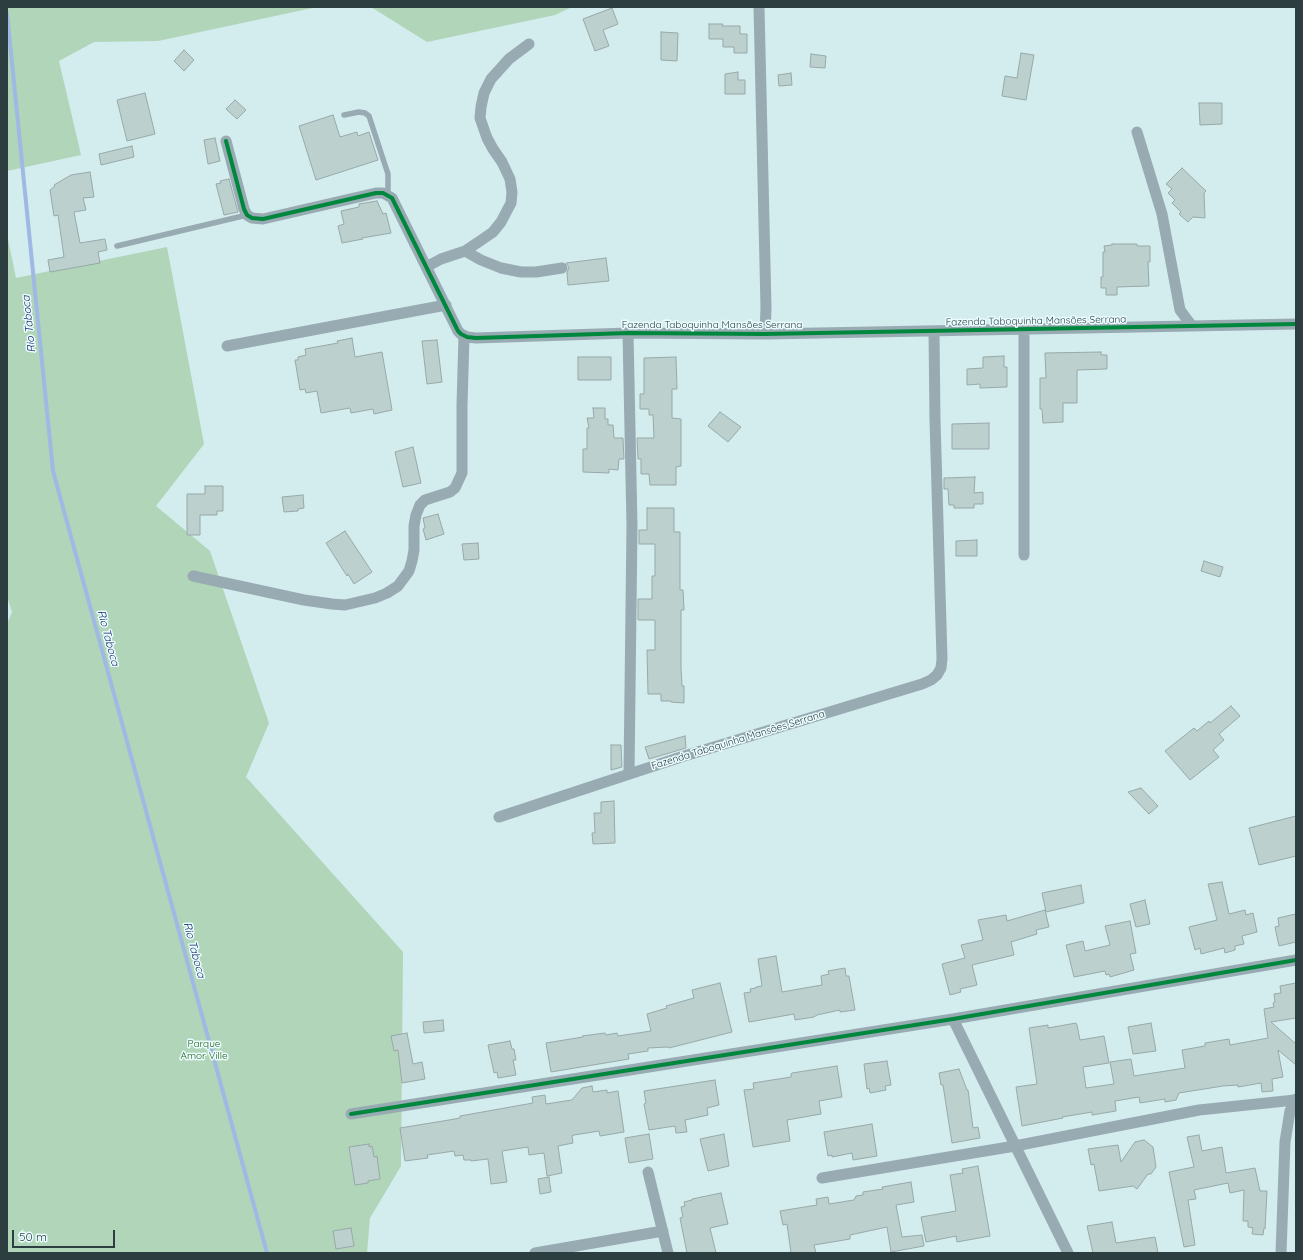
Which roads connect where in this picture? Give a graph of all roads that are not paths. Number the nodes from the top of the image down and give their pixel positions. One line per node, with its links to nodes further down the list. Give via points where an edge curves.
1 (759, 7): 18 (street)
2 (529, 44): 9 (street, via 509,59 491,79 481,106 480,118 487,138 510,179 511,203 493,232)
3 (344, 115): 6 (lane, via 359,112 369,116 388,174)
4 (1137, 132): 14 (street, via 1162,214 1180,310)
5 (226, 142): 7 (street)
6 (388, 195): 7 (street, via 376,193 263,219); 10 (street, via 396,204)
7 (247, 215): 8 (lane)
8 (117, 246)
9 (465, 250): 10 (street); 11 (street, via 501,268 521,272)
10 (426, 267): 12 (street)
11 (562, 268)
12 (446, 305): 19 (street, via 458,331); 20 (street)
13 (1296, 324): 14 (street, Fazenda Taboquinha Mansões Serrana)
14 (1192, 326): 15 (street, Fazenda Taboquinha Mansões Serrana)
15 (1024, 330): 16 (street, Fazenda Taboquinha Mansões Serrana); 21 (street)
16 (934, 331): 18 (street, Fazenda Taboquinha Mansões Serrana); 23 (street, Fazenda Taboquinha Mansões Serrana, via 942,659 937,676 922,684)
17 (628, 333): 18 (street, Fazenda Taboquinha Mansões Serrana); 19 (street, Fazenda Taboquinha Mansões Serrana, via 476,338); 23 (street, Fazenda Taboquinha Mansões Serrana, via 632,526)
18 (765, 334)
19 (464, 336): 22 (street, via 462,473 456,488 425,500 420,505 416,515 412,561 409,571 398,586 375,598 345,605 304,600)
20 (227, 346)
21 (1024, 555)
22 (193, 576)
23 (629, 774): 24 (street)
24 (499, 817)
25 (1296, 960): 26 (street)
26 (953, 1019): 28 (street); 29 (street)
27 (1296, 1099): 29 (street, via 1199,1110); 36 (street, via 1290,1111 1285,1142)
28 (351, 1114)
29 (1015, 1146): 31 (street); 35 (street)
30 (648, 1172): 32 (street)
31 (822, 1178)
32 (663, 1231): 33 (street); 34 (street)
33 (535, 1253)
34 (668, 1253)
35 (1068, 1253)
36 (1281, 1253)

